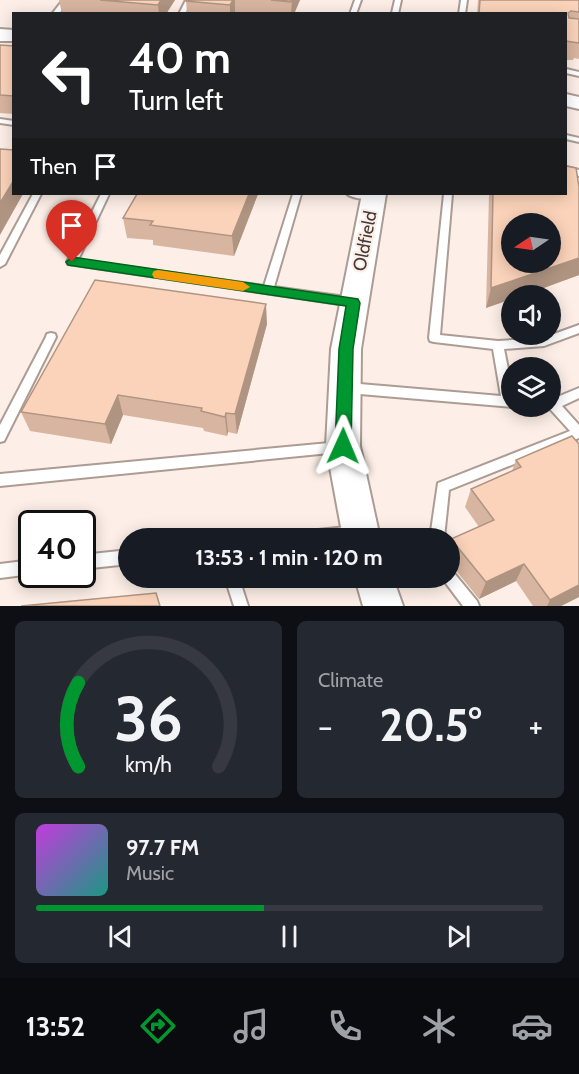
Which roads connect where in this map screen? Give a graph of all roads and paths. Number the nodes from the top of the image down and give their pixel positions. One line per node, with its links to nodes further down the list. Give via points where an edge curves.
1 (66, 0): 2 (lane)
2 (57, 12)
3 (36, 195): 8 (lane)
4 (105, 195): 9 (lane, via 72,262)
5 (297, 195): 9 (lane)
6 (366, 195): 10 (street, Oldfield)
7 (448, 195): 13 (lane, via 434,338)
8 (0, 264)
9 (268, 290): 10 (lane)
10 (353, 303): 15 (street, Oldfield)
11 (579, 329): 13 (lane, via 544,342)
12 (51, 337): 21 (lane)
13 (498, 345): 14 (lane)
14 (501, 359)
15 (345, 388): 17 (lane); 22 (street, Oldfield)
16 (579, 393): 18 (lane)
17 (501, 401)
18 (561, 401)
19 (561, 414): 20 (lane)
20 (579, 433): 25 (lane, via 443,488)
21 (0, 437)
22 (343, 446): 23 (lane); 24 (street, Oldfield)
23 (0, 480)
24 (359, 528)
25 (438, 528)
26 (118, 558): 27 (lane)
27 (96, 561)
28 (18, 569): 29 (lane)
29 (0, 571)
30 (235, 588): 33 (lane)
31 (377, 588): 34 (street)
32 (457, 588): 35 (lane)
33 (241, 606)
34 (383, 606)
35 (472, 606)

